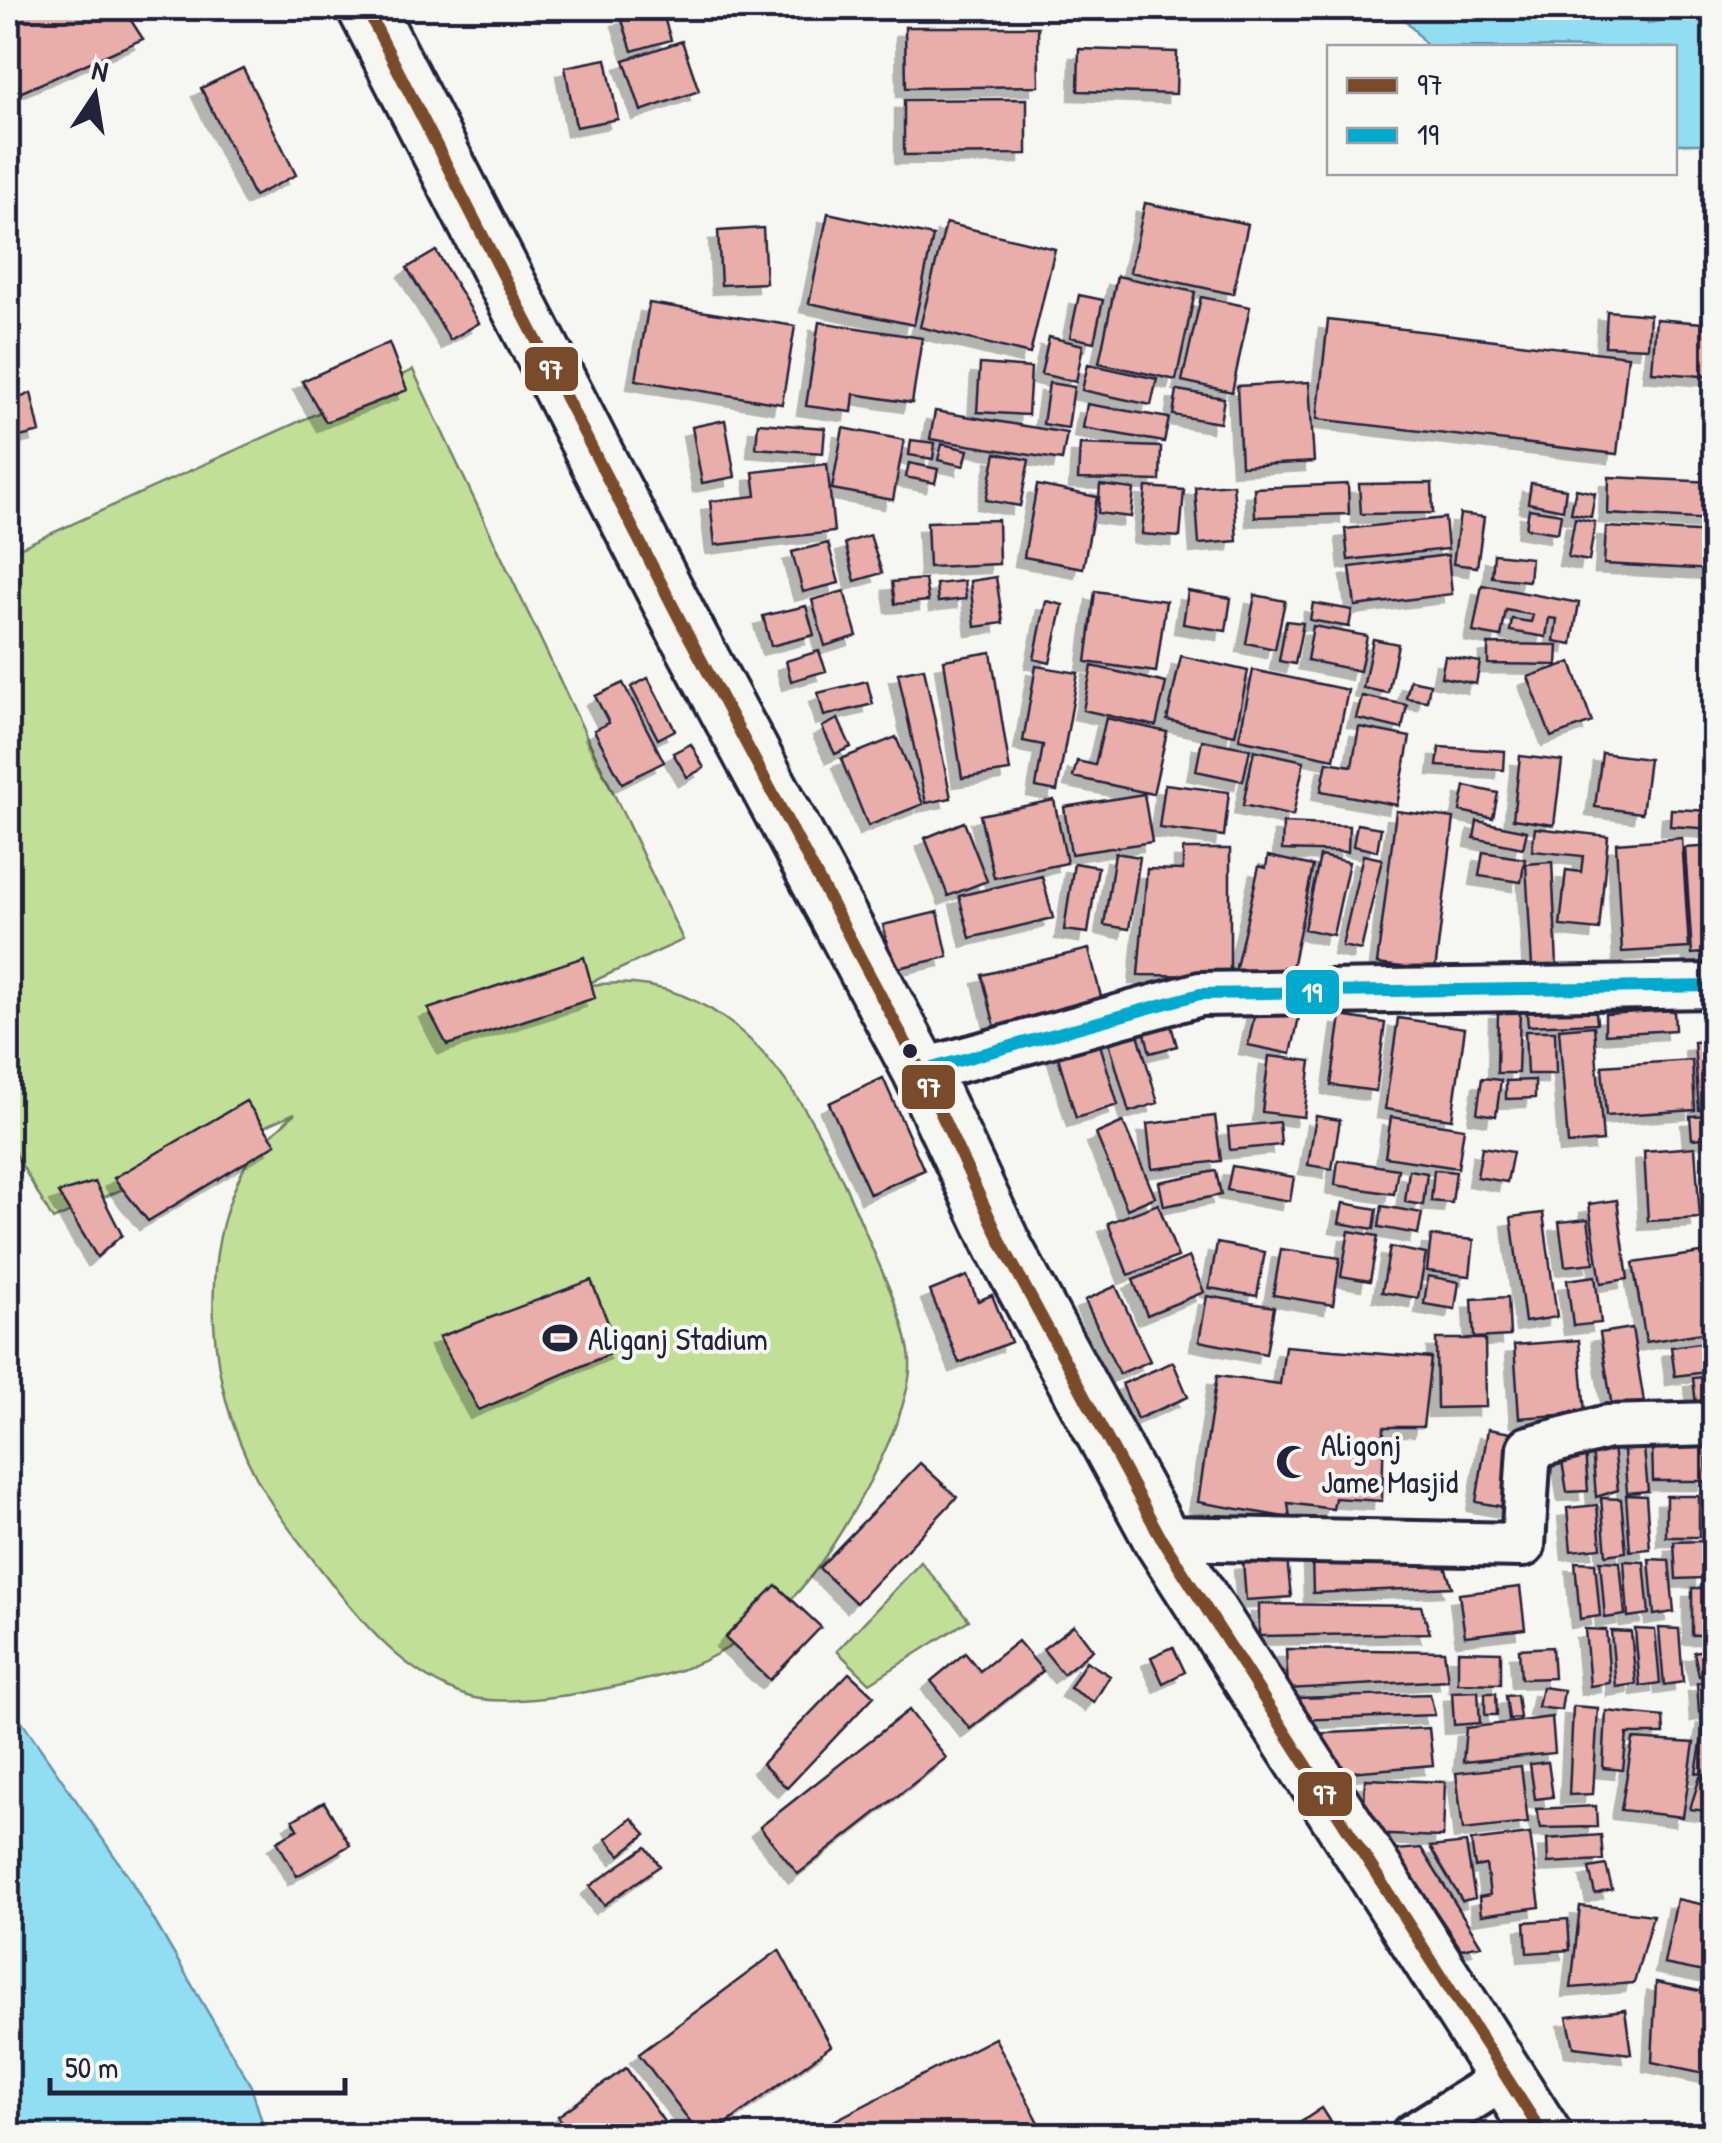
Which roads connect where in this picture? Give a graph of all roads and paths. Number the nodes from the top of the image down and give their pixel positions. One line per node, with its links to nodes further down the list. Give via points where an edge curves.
1 (366, 8): 3 (highway)
2 (1714, 986): 3 (street, via 1200,994)
3 (921, 1071): 5 (highway, via 1004,1246)
4 (1714, 1424): 5 (street, via 1608,1428 1528,1448 1523,1545)
5 (1160, 1538): 6 (highway)
6 (1506, 2078): 7 (street); 8 (highway)
7 (1412, 2136)
8 (1544, 2136)

